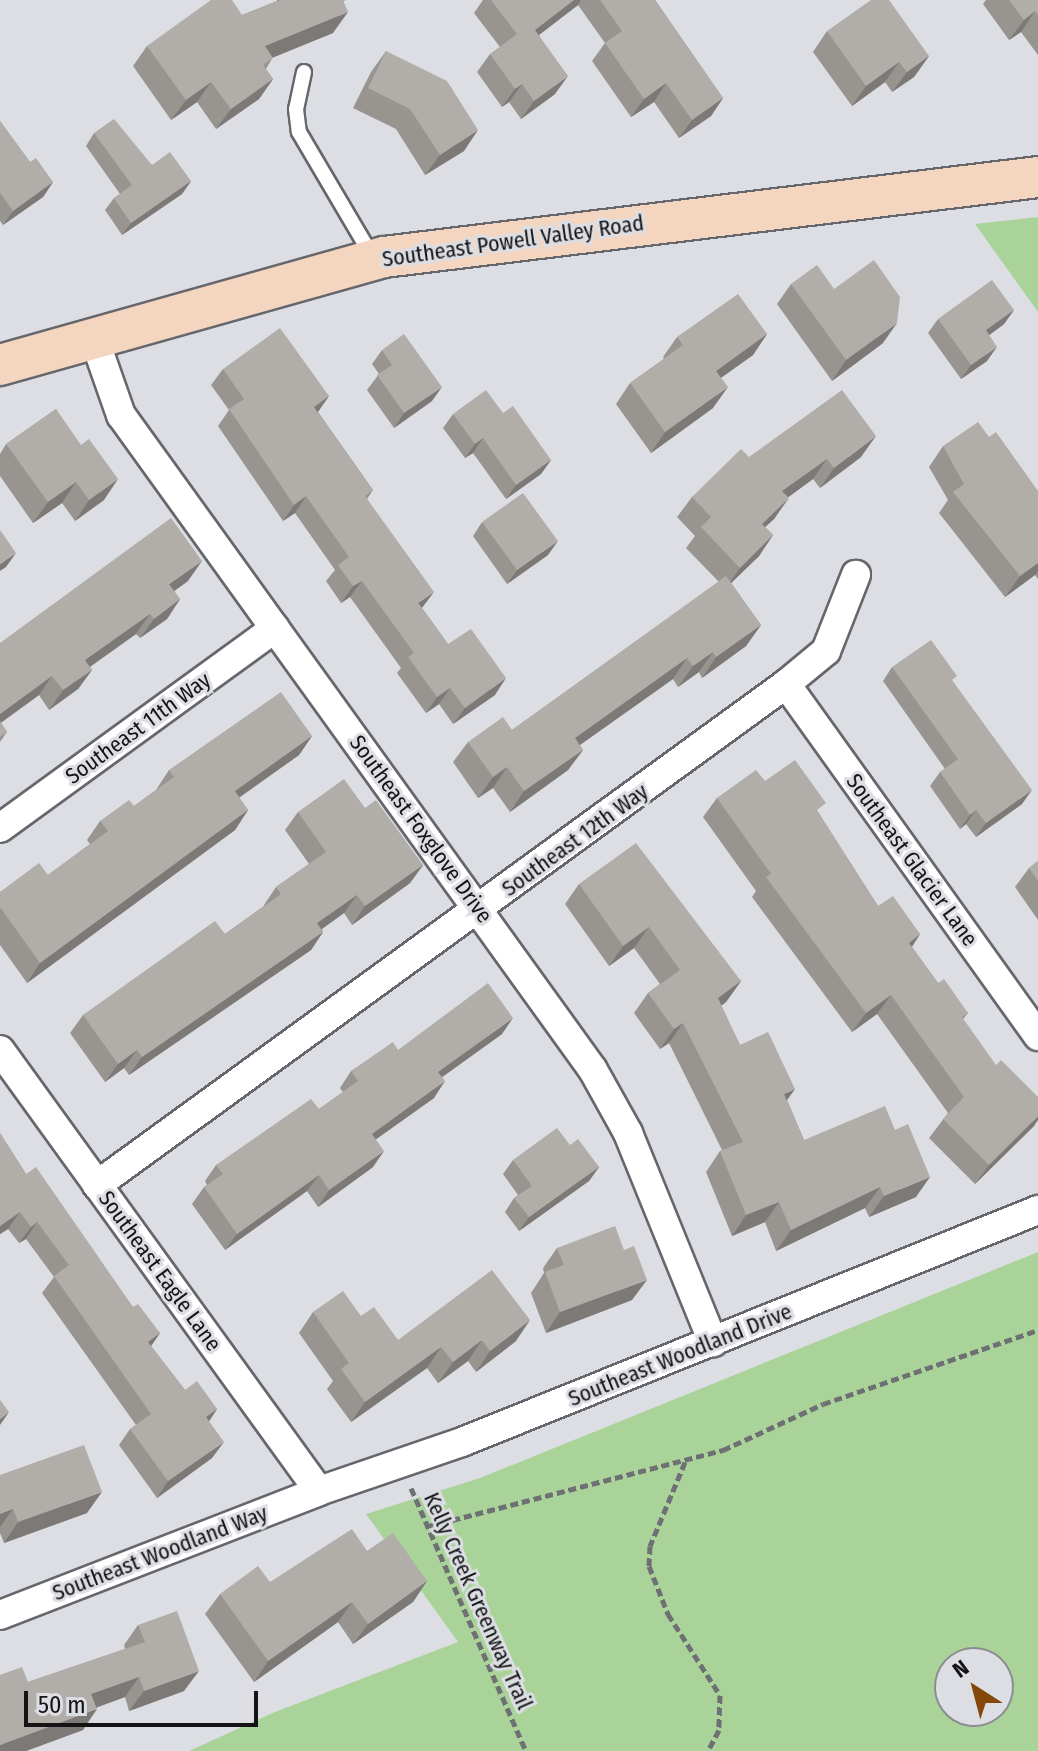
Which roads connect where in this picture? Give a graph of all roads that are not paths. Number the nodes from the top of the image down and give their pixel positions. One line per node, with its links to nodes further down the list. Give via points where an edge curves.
1 (304, 72): 3 (lane, via 296,109 299,132)
2 (1038, 177): 3 (main road, Southeast Powell Valley Road)
3 (374, 259): 4 (main road, Southeast Powell Valley Road)
4 (94, 338): 5 (main road, Southeast Powell Valley Road); 7 (street, Southeast Foxglove Drive, via 121,415)
5 (0, 365)
6 (856, 575): 8 (street, Southeast 12th Way, via 826,651)
7 (275, 628): 9 (street, Southeast 11th Way); 10 (street, Southeast Foxglove Drive)
8 (786, 684): 10 (street, Southeast 12th Way); 11 (street, Southeast Glacier Lane)
9 (0, 828)
10 (480, 909): 13 (street, Southeast 12th Way); 15 (street, Southeast Foxglove Drive, via 614,1105)
11 (1038, 1036)
12 (0, 1050): 13 (street, Southeast Eagle Lane)
13 (97, 1185): 16 (street, Southeast Eagle Lane)
14 (1038, 1210): 15 (street, Southeast Woodland Drive)
15 (713, 1342): 16 (street, Southeast Woodland Drive)
16 (319, 1491): 17 (street, Southeast Woodland Way)
17 (0, 1615)

